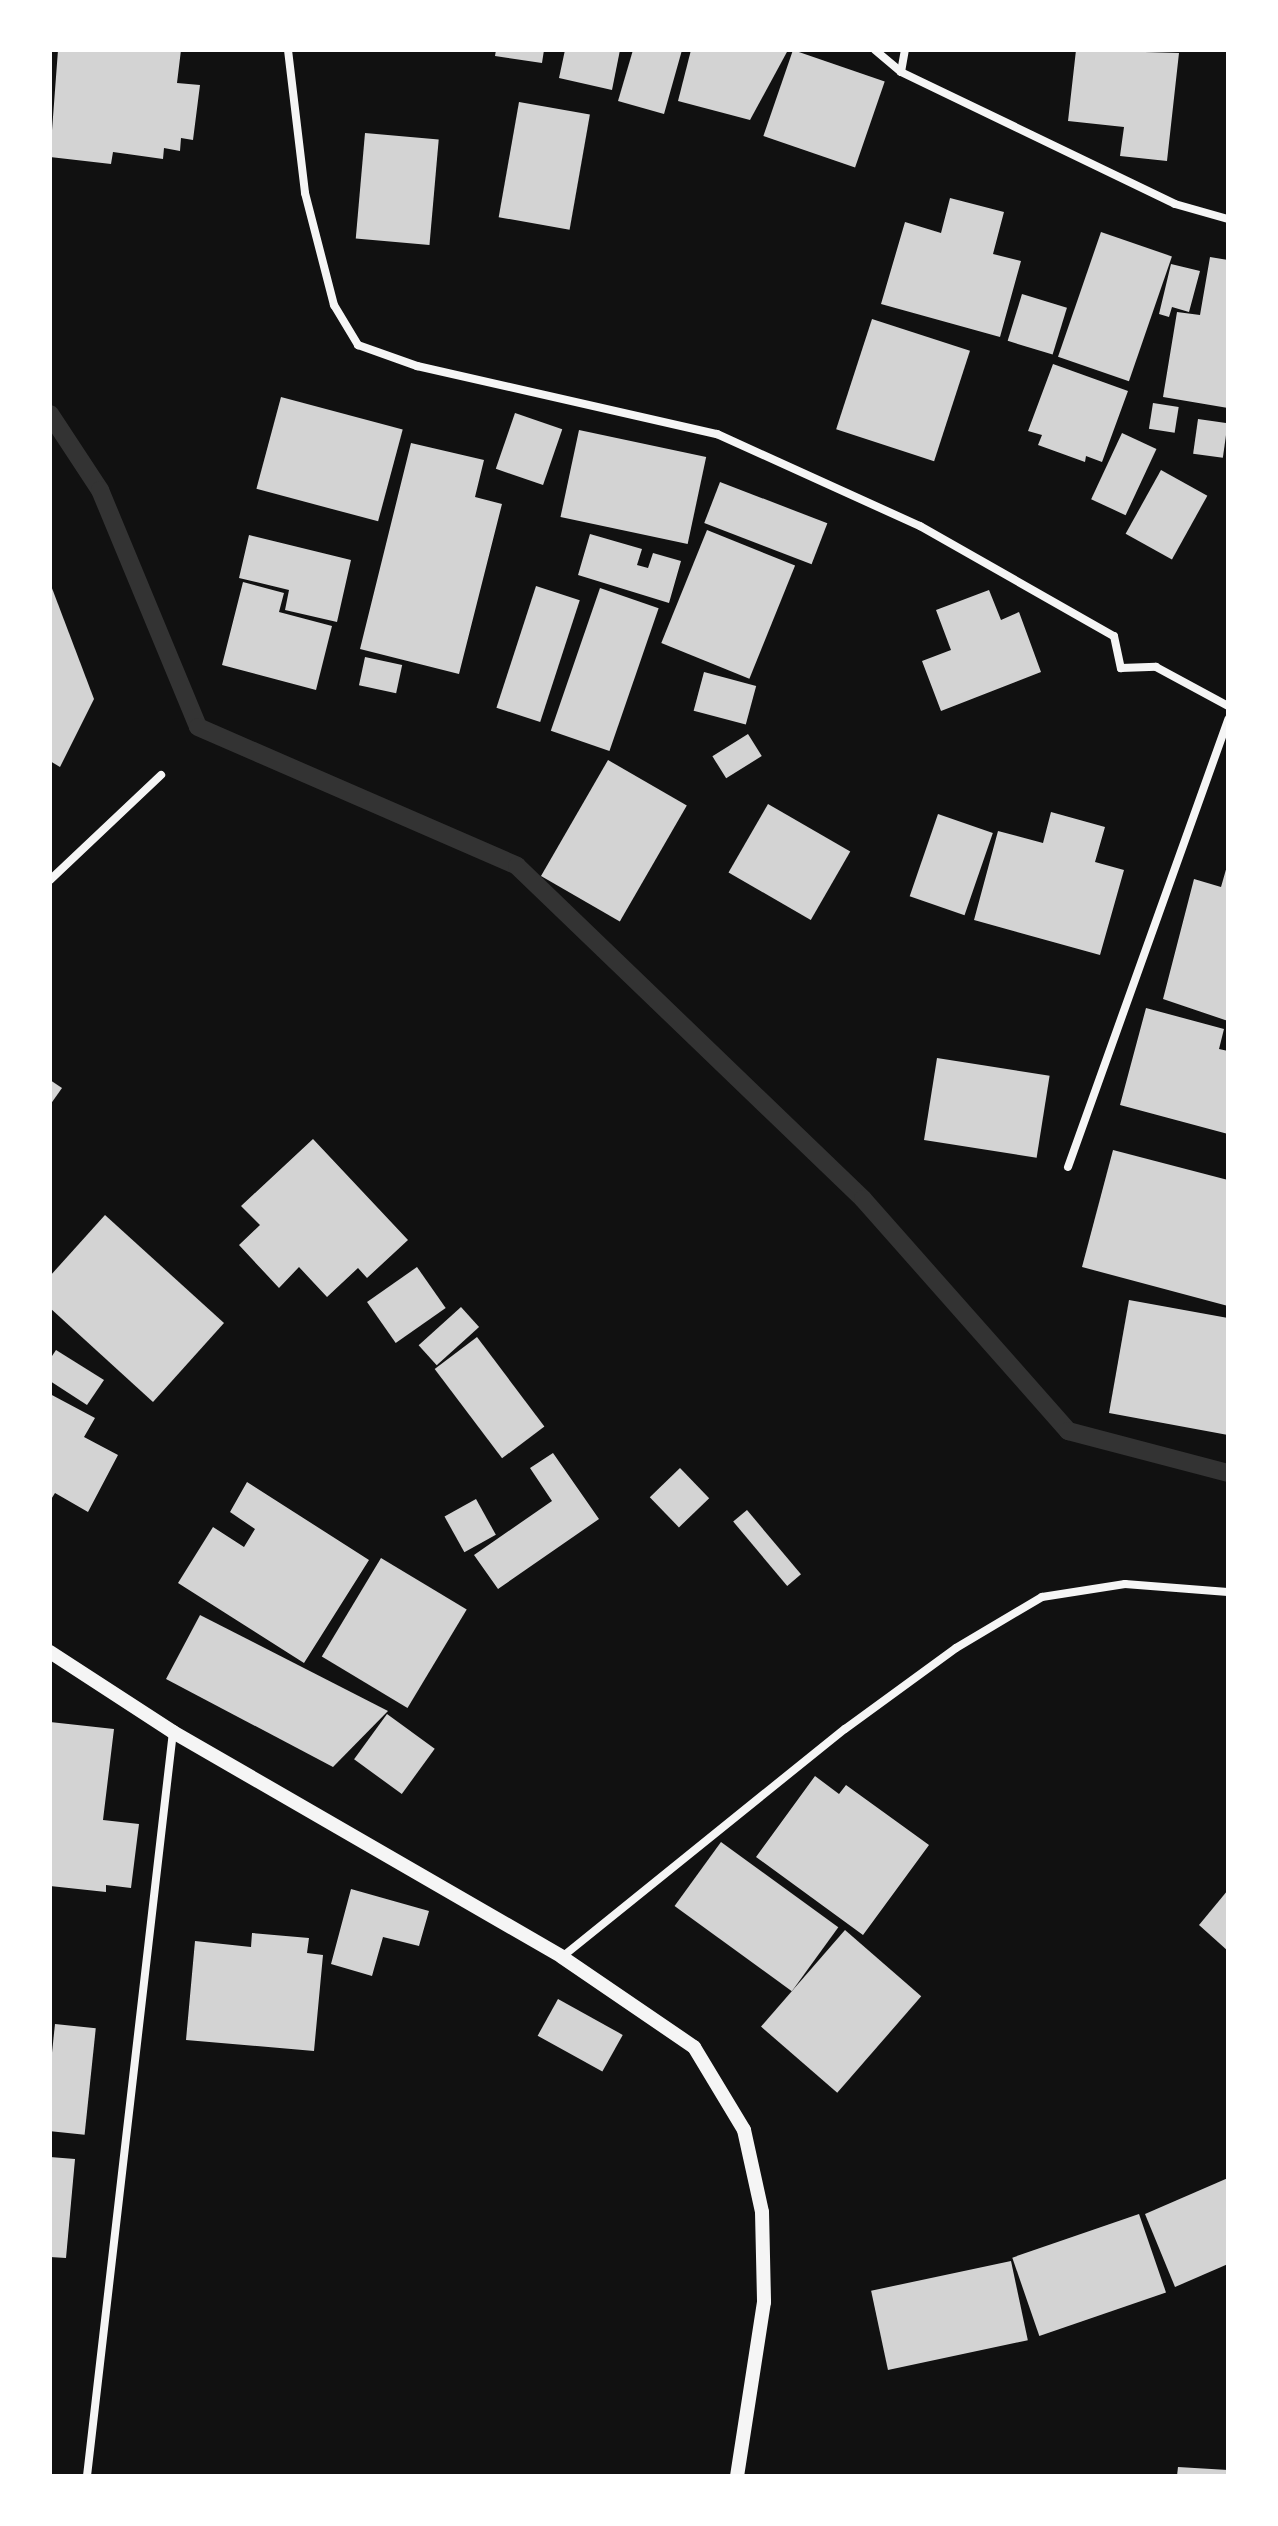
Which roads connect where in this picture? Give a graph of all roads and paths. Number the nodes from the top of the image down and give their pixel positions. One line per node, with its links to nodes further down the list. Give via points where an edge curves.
1 (288, 50): 6 (street, via 305,193 334,305 358,345 417,366 717,434 920,526 1114,636 1121,668 1156,667)
2 (875, 50): 4 (street)
3 (905, 50): 4 (street)
4 (901, 72): 5 (street, via 1175,204)
5 (1228, 219)
6 (1228, 706)
7 (1228, 719): 10 (street)
8 (161, 775): 9 (street)
9 (50, 880)
10 (1068, 1167)
11 (1228, 1592): 14 (street, via 1125,1584 1042,1597 956,1648 857,1720)
12 (50, 1652): 13 (street)
13 (173, 1732): 14 (street); 15 (street)
14 (562, 1957): 16 (street, via 694,2047 744,2130 762,2212 764,2302)
15 (87, 2476)
16 (737, 2476)

